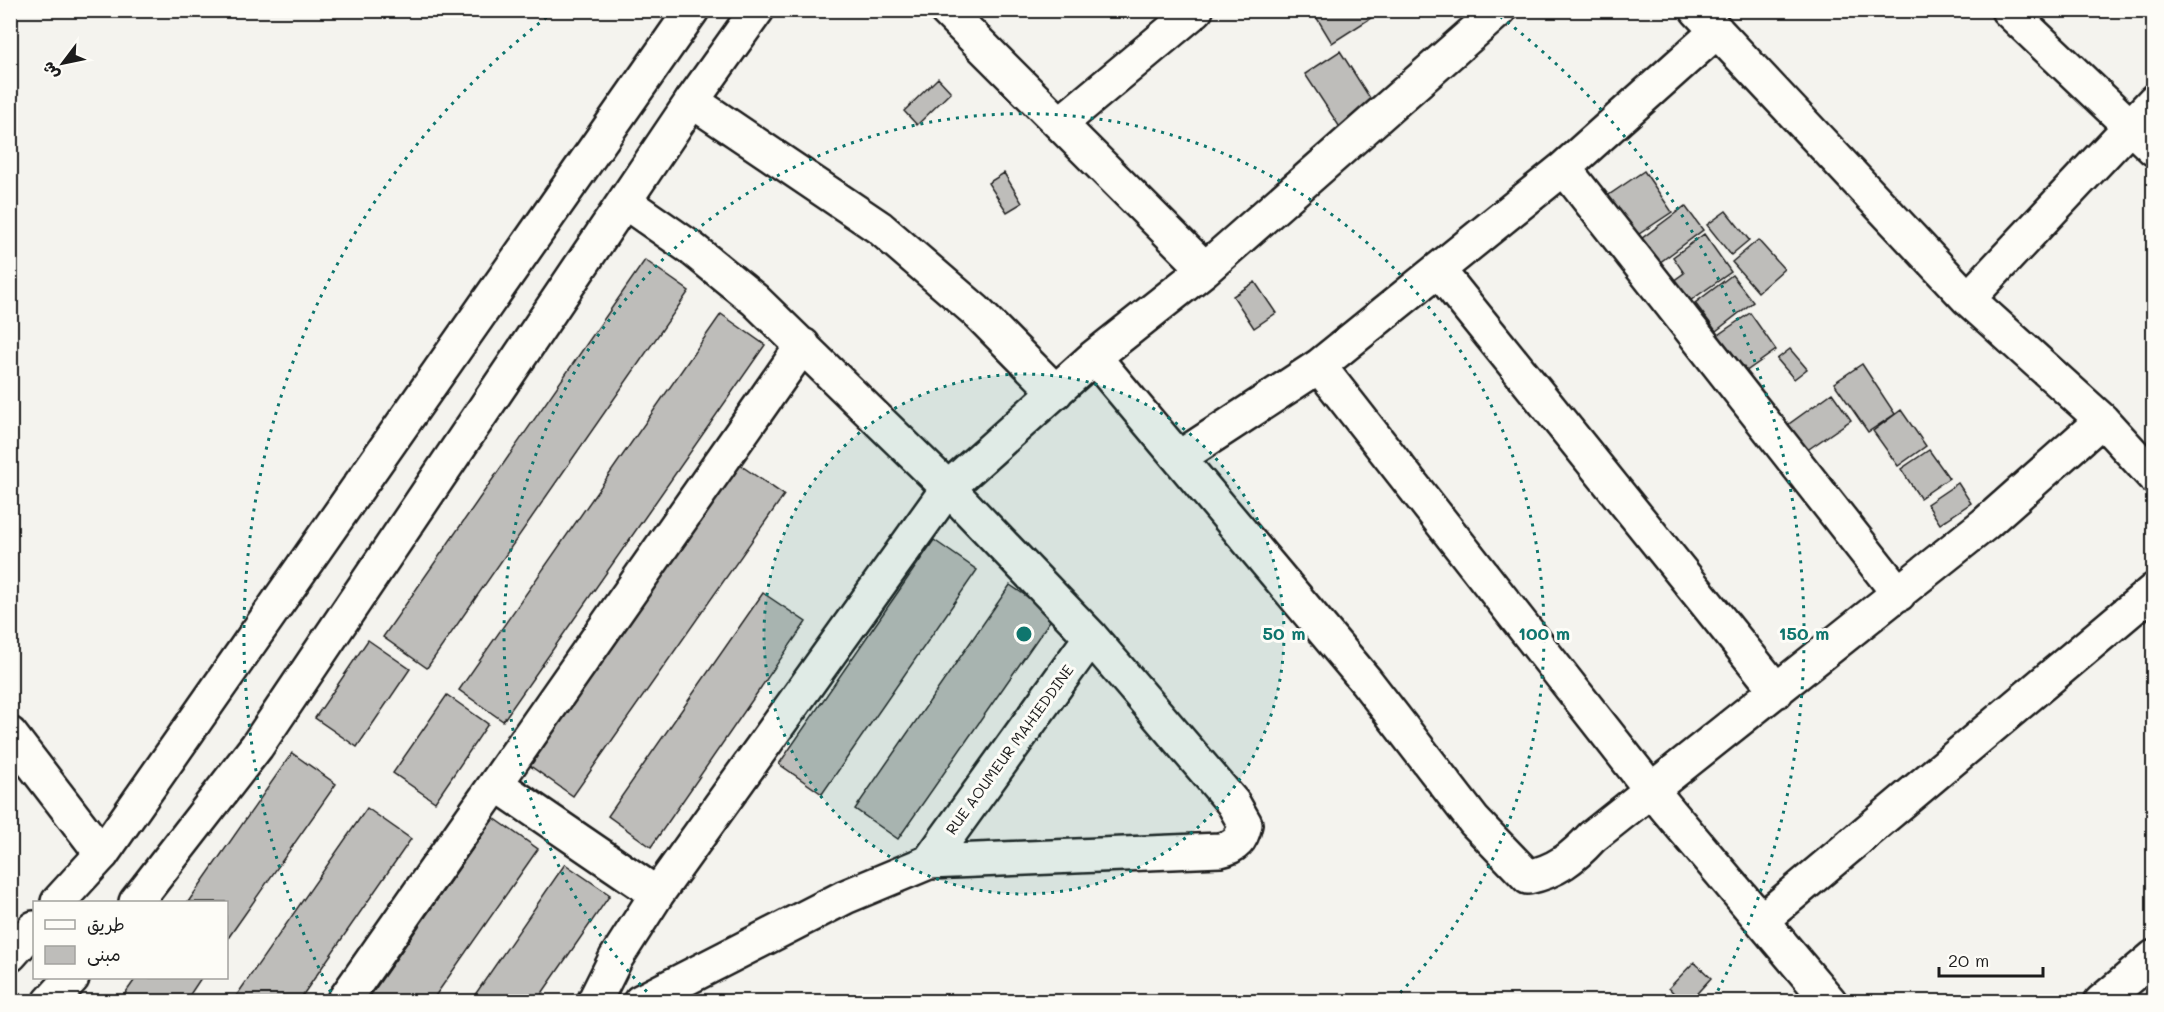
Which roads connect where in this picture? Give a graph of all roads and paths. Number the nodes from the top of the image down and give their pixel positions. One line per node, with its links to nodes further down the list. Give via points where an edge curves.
1 (692, 10): 33 (street)
2 (757, 10): 8 (street)
3 (946, 10): 10 (street)
4 (1499, 10): 15 (street)
5 (2008, 10): 11 (street)
6 (1183, 14): 10 (street)
7 (1707, 21): 13 (street); 17 (street)
8 (692, 101): 14 (street); 21 (street, via 880,228 976,311)
9 (2154, 101): 11 (street)
10 (1061, 123): 15 (street)
11 (2130, 125): 12 (street); 17 (street)
12 (2154, 149)
13 (1564, 168): 16 (street); 27 (street)
14 (625, 202): 18 (street, via 723,272); 37 (street, via 257,746)
15 (1205, 269): 19 (street)
16 (1439, 271): 20 (street); 29 (street)
17 (1968, 299): 22 (street)
18 (803, 345): 25 (street); 31 (street)
19 (1094, 357): 21 (street); 23 (street)
20 (1319, 366): 23 (street); 32 (street)
21 (1056, 392): 25 (street)
22 (2102, 420): 24 (street); 27 (street)
23 (1180, 457): 32 (street, via 1366,681 1474,821 1528,877 1549,873 1573,858 1592,837)
24 (2154, 477)
25 (948, 488): 28 (street); 35 (street)
26 (2154, 590): 38 (street)
27 (1899, 594): 29 (street)
28 (1091, 637): 34 (street, RUE AOUMEUR MAHIEDDINE); 34 (street, via 1241,814 1245,824 1238,842 1220,850)
29 (1777, 691): 32 (street)
30 (10, 734): 33 (street)
31 (496, 784): 35 (street); 44 (street)
32 (1652, 791): 38 (street)
33 (102, 854): 36 (street)
34 (929, 862): 46 (street, via 825,906)
35 (657, 894): 45 (street, via 616,958)
36 (60, 901)
37 (138, 901)
38 (1762, 920): 47 (street)
39 (33, 929): 40 (street)
40 (10, 955)
41 (2154, 957): 48 (street)
42 (71, 979): 43 (street)
43 (50, 1002)
44 (343, 1002)
45 (594, 1002)
46 (640, 1002)
47 (1830, 1002)
48 (2101, 1002)

